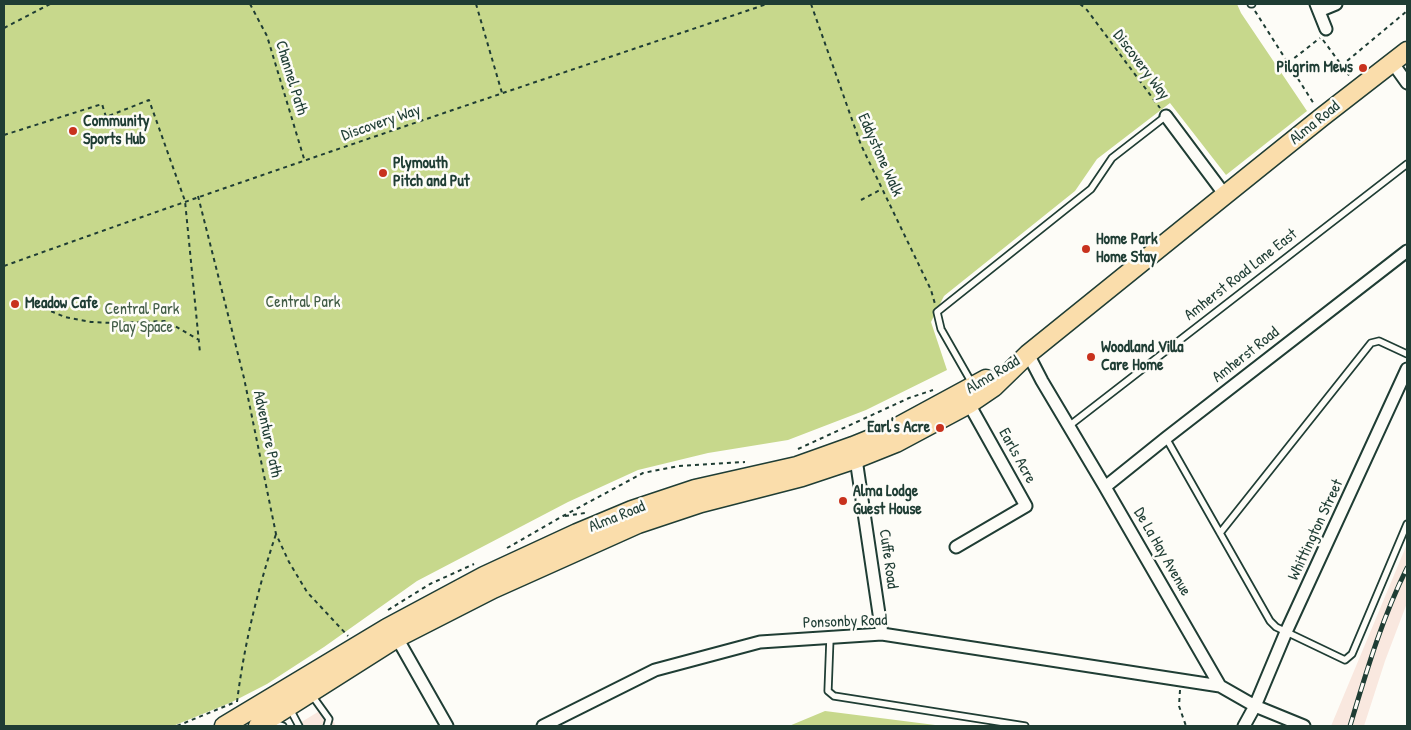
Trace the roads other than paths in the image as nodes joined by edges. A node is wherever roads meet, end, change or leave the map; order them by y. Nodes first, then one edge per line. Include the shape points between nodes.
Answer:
1 (1336, 4) edge
2 (1317, 8) edge
3 (1326, 29) dead end
4 (1407, 47) edge
5 (1407, 51) edge
6 (1392, 62) junction
7 (1407, 83) edge
8 (1166, 116) joint
9 (1407, 164) edge
10 (1225, 195) junction
11 (1407, 251) edge
12 (1028, 354) junction
13 (1407, 354) edge
14 (1407, 369) edge
15 (974, 387) junction
16 (969, 404) junction
17 (1069, 426) junction
18 (1166, 438) junction
19 (856, 459) junction
20 (1106, 486) junction
21 (1407, 524) edge
22 (1220, 533) junction
23 (956, 547) dead end
24 (1286, 632) junction
25 (882, 634) junction
26 (397, 638) junction
27 (830, 638) junction
28 (307, 685) junction
29 (1220, 686) junction
30 (275, 696) junction
31 (1255, 706) junction
32 (289, 707) junction
33 (270, 724) edge
34 (224, 726) edge
35 (299, 726) edge
36 (327, 726) edge
37 (447, 726) edge
38 (543, 726) edge
39 (1026, 726) edge
40 (1244, 726) edge
41 (1304, 726) edge

1 - 2 street
2 - 3 street
4 - 6 main road, Alma Road
5 - 6 main road, Alma Road
6 - 7 street
6 - 10 main road, Alma Road
8 - 10 street
8 - 15 lane via 1112,158 1091,189 937,312 941,329
9 - 17 lane, Amherst Road Lane East
10 - 12 main road, Alma Road
11 - 18 street, Amherst Road
12 - 15 main road, Alma Road
12 - 16 main road, Alma Road via 994,387
12 - 17 street, De La Hay Avenue
13 - 22 lane via 1379,341 1371,343
14 - 24 street, Whittington Street
15 - 28 main road, Alma Road via 890,431 853,446 797,466 695,489 632,510 484,576 368,639
16 - 19 main road, Alma Road via 896,443
16 - 23 street, Earls Acre via 1026,506
17 - 20 street, De La Hay Avenue
18 - 20 street, Amherst Road
18 - 22 lane
19 - 25 street, Cuffe Road
19 - 26 main road, Alma Road via 638,524 493,589
20 - 29 street, De La Hay Avenue
21 - 24 lane via 1352,654 1345,660
22 - 24 lane via 1270,621
24 - 31 street, Whittington Street
25 - 27 street, Ponsonby Road
25 - 29 street, Ponsonby Road
26 - 28 main road, Alma Road
26 - 37 street
27 - 38 street, Ponsonby Road via 760,642 655,670
27 - 39 lane via 828,691 834,696
28 - 30 main road, Alma Road
28 - 32 main road, Alma Road
28 - 36 lane via 329,719
29 - 31 street
30 - 32 lane
30 - 34 main road, Alma Road via 238,709
31 - 40 street, Whittington Street
31 - 41 street
32 - 33 main road, Alma Road
32 - 35 lane

